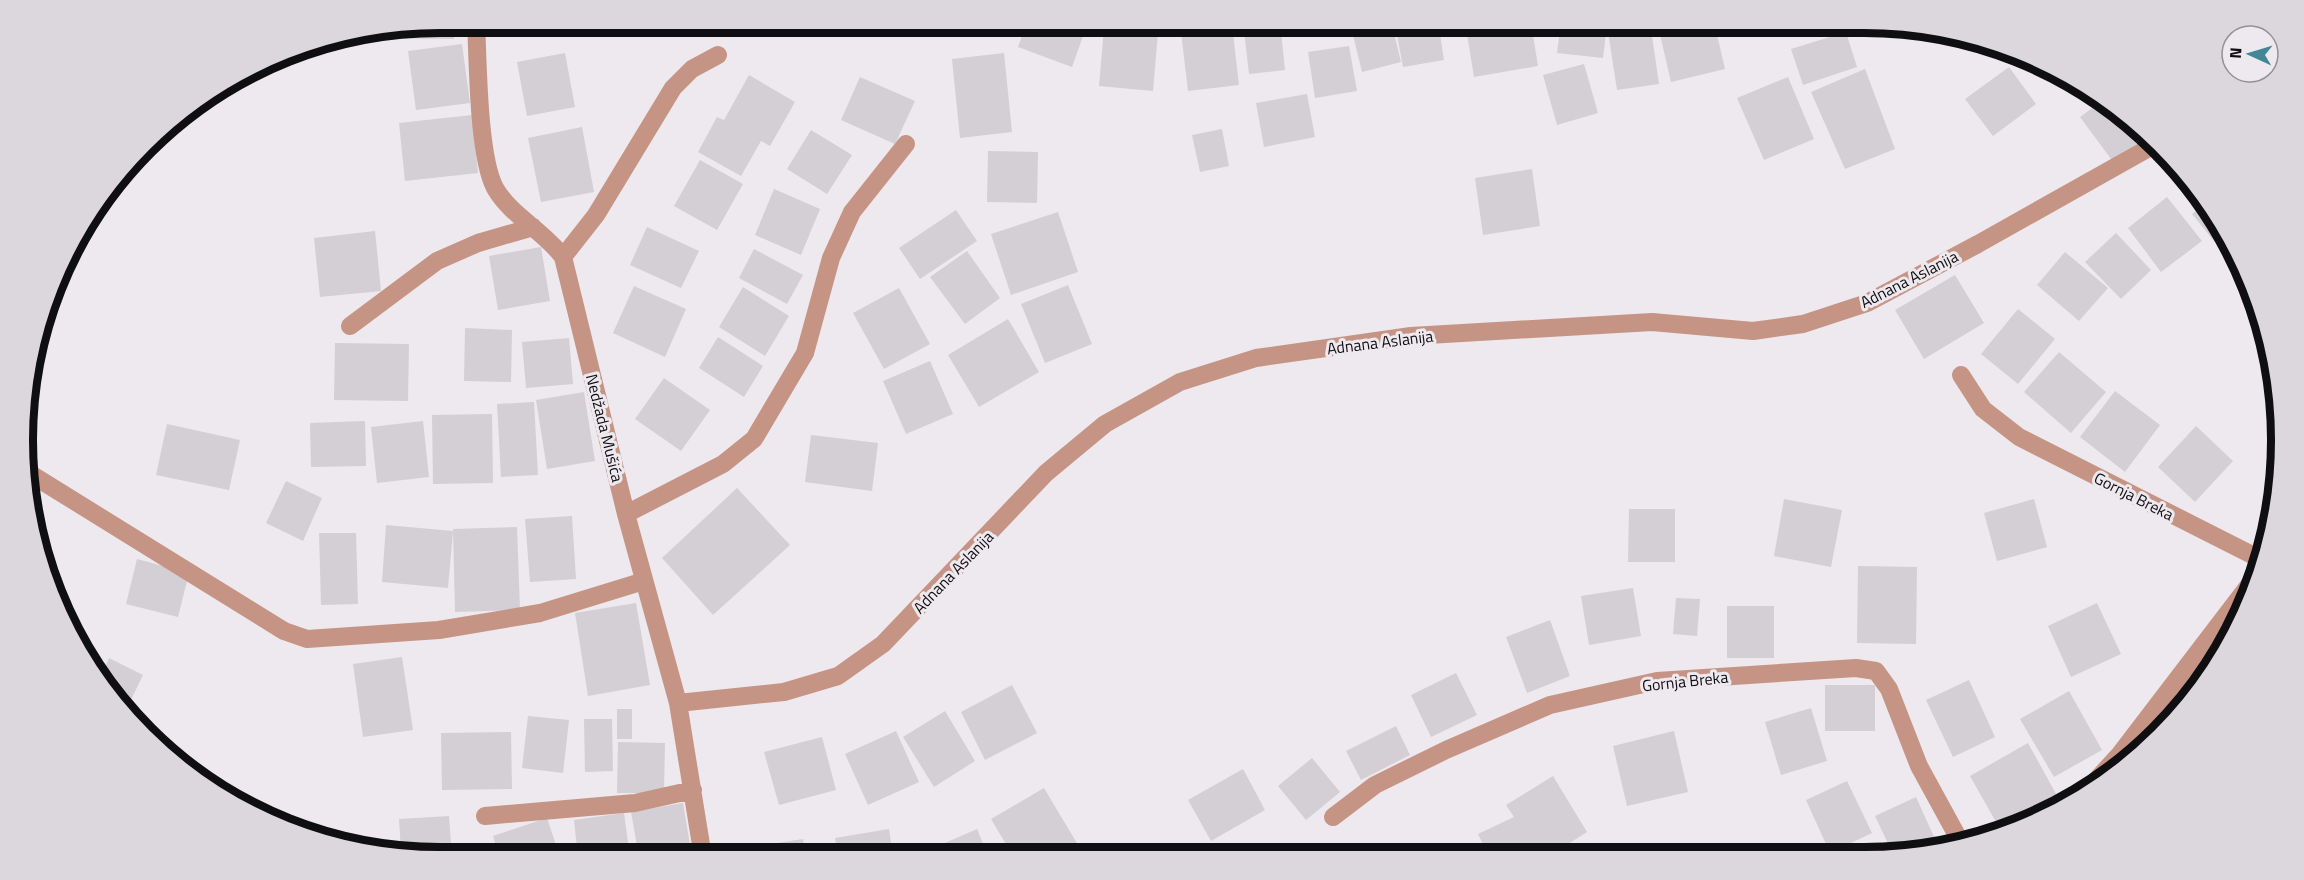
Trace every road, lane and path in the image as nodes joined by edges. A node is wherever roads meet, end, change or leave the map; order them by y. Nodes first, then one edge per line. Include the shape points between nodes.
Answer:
1 (477, 33) edge
2 (718, 55) dead end
3 (906, 144) dead end
4 (2148, 148) edge
5 (533, 227) junction
6 (563, 257) junction
7 (350, 326) dead end
8 (1961, 375) dead end
9 (35, 477) edge
10 (626, 514) junction
11 (2254, 556) edge
12 (644, 581) junction
13 (2239, 598) edge
14 (678, 703) junction
15 (2111, 763) edge
16 (693, 790) junction
17 (485, 816) dead end
18 (1333, 817) dead end
19 (1957, 836) edge
20 (702, 847) edge

1 - 5 street, Nedžada Mušića via 485,151 495,187
2 - 6 street via 692,69 673,88 596,215
3 - 10 street via 852,212 831,258 805,353 754,439 723,465
4 - 14 street, Adnana Aslanija via 1867,303 1803,324 1752,331 1652,322 1411,336 1256,358 1180,382 1105,424 1046,473 883,644 838,676 784,692
5 - 6 street, Nedžada Mušića
5 - 7 street via 478,243 437,261
6 - 10 street, Nedžada Mušića
8 - 11 street, Gornja Breka via 1983,409 2019,437
9 - 12 street via 284,631 307,639 439,630 507,619 540,613
10 - 12 street, Nedžada Mušića
12 - 14 street, Nedžada Mušića
13 - 15 street
14 - 16 street, Nedžada Mušića
16 - 17 street via 635,803
16 - 20 street, Nedžada Mušića
18 - 19 street, Gornja Breka via 1375,785 1550,705 1657,681 1856,668 1876,671 1889,689 1919,766

